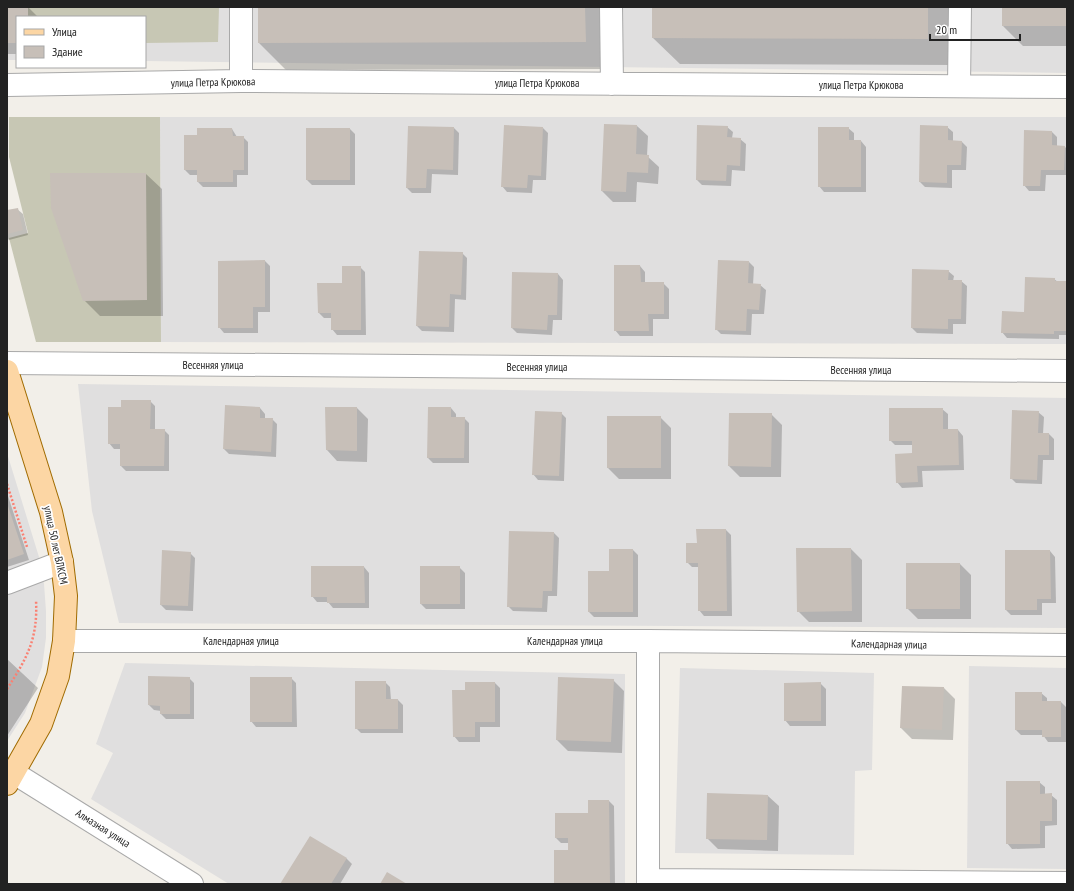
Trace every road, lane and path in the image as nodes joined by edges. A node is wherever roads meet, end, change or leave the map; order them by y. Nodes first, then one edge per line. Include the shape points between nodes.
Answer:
1 (241, 7) edge
2 (611, 7) edge
3 (960, 7) edge
4 (241, 81) junction
5 (612, 84) junction
6 (7, 85) edge
7 (959, 86) junction
8 (1067, 87) edge
9 (7, 363) edge
10 (7, 371) edge
11 (1067, 371) edge
12 (62, 562) junction
13 (7, 583) edge
14 (64, 641) junction
15 (648, 641) junction
16 (1067, 645) edge
17 (11, 778) edge
18 (648, 882) edge
19 (1067, 883) edge
20 (192, 884) edge

1 - 4 street
2 - 5 street
3 - 7 street
4 - 5 street, улица Петра Крюкова
4 - 6 street, улица Петра Крюкова
5 - 7 street, улица Петра Крюкова
7 - 8 street, улица Петра Крюкова
9 - 11 street, Весенняя улица
10 - 12 main road, улица 50 лет ВЛКСМ via 51,512
12 - 13 street
12 - 14 main road, улица 50 лет ВЛКСМ via 66,596
14 - 15 street, Календарная улица
14 - 17 main road, улица 50 лет ВЛКСМ via 58,676 41,724
15 - 16 street, Календарная улица
15 - 18 street
17 - 20 street, Алмазная улица
18 - 19 street

